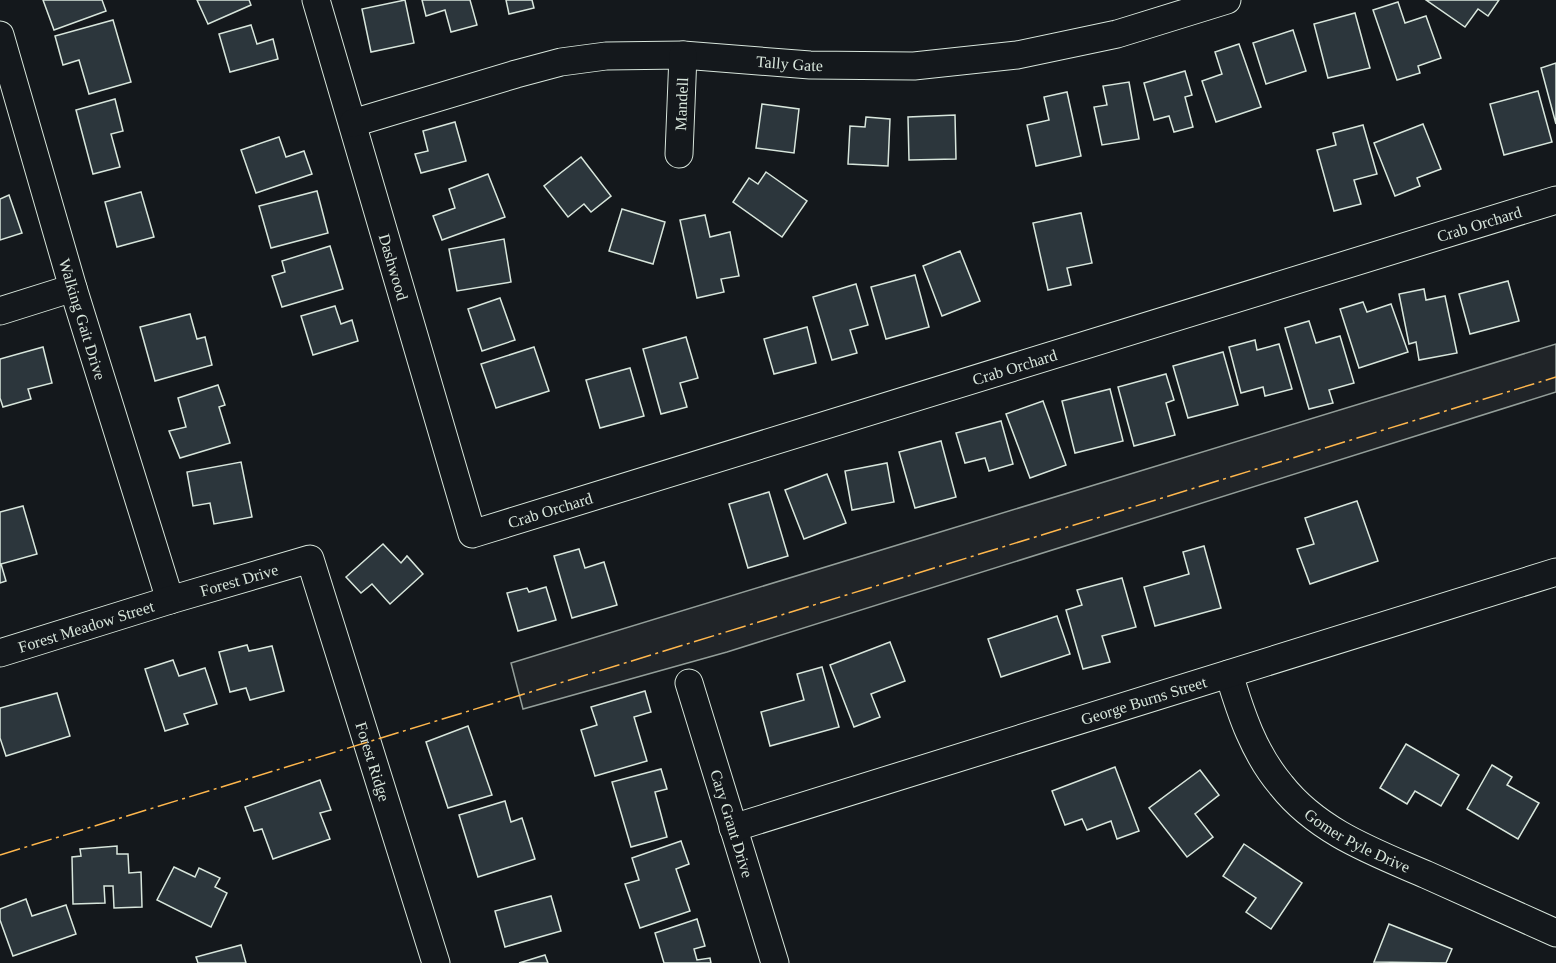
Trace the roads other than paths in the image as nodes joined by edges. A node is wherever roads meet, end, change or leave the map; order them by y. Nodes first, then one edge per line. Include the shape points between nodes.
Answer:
1 (316, 0) edge
2 (1227, 0) edge
3 (0, 35) edge
4 (682, 55) junction
5 (353, 123) junction
6 (679, 154) dead end
7 (1556, 200) edge
8 (73, 288) junction
9 (0, 311) edge
10 (472, 534) joint
11 (310, 559) joint
12 (1556, 572) edge
13 (170, 600) junction
14 (0, 653) edge
15 (1229, 675) junction
16 (689, 683) dead end
17 (733, 828) junction
18 (1556, 933) edge
19 (436, 963) edge
20 (775, 963) edge

1 - 5 street, Dashwood
2 - 4 street, Tally Gate via 1118,34 1017,55 914,66 810,65
3 - 8 street, Walking Gait Drive
4 - 5 street, Tally Gate via 606,56 561,62
4 - 6 street, Mandell
5 - 10 street, Dashwood
7 - 10 street, Crab Orchard
8 - 9 street
8 - 13 street, Walking Gait Drive
11 - 13 street, Forest Drive
11 - 19 street, Forest Ridge
12 - 15 street, George Burns Street
13 - 14 street, Forest Meadow Street
15 - 17 street, George Burns Street
15 - 18 street, Gomer Pyle Drive via 1256,749 1282,787 1315,818 1353,842
16 - 17 street, Cary Grant Drive
17 - 20 street, Cary Grant Drive

